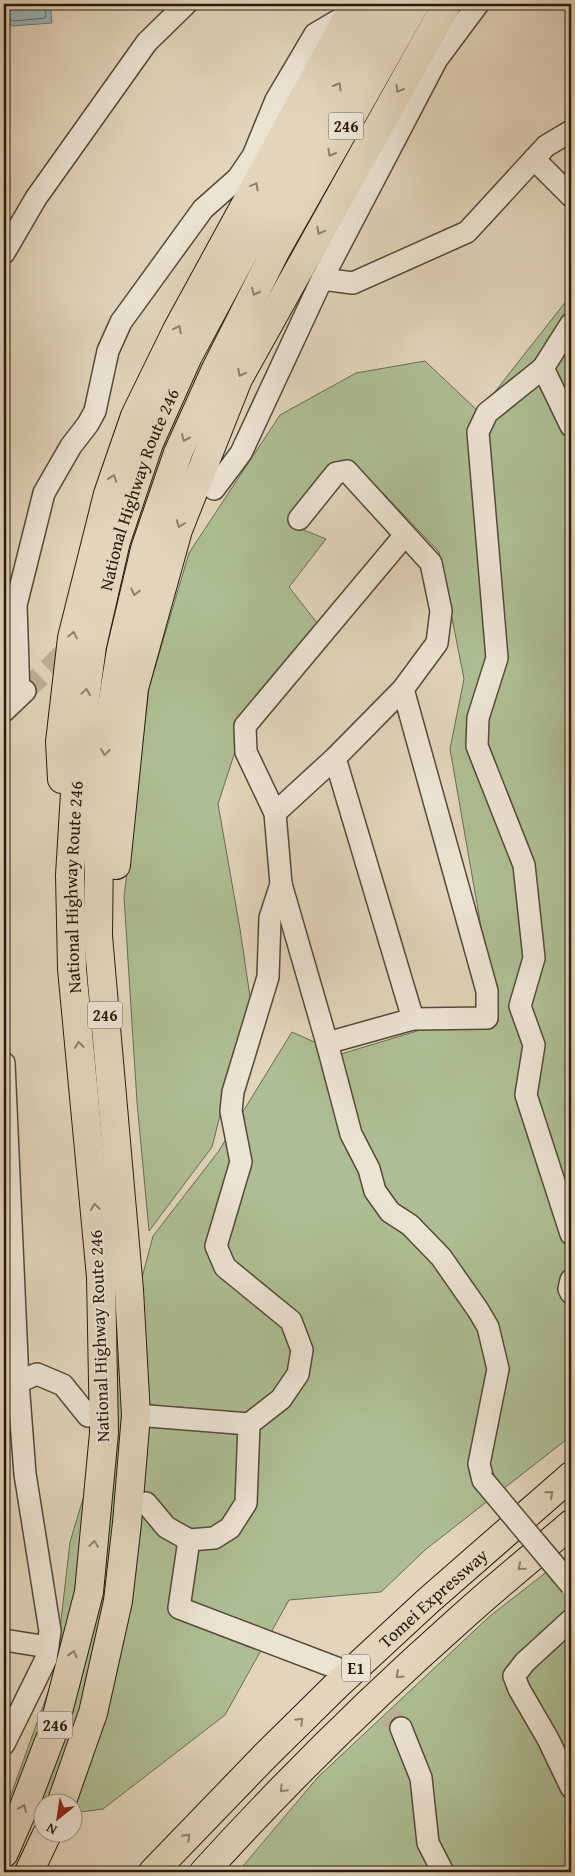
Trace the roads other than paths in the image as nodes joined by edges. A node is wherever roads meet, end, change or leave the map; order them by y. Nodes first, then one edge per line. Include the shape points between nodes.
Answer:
1 (186, 4) edge
2 (385, 4) edge
3 (415, 4) edge
4 (447, 4) edge
5 (478, 4) edge
6 (352, 9) edge
7 (430, 53) junction
8 (571, 131) edge
9 (534, 159) junction
10 (571, 196) edge
11 (4, 253) edge
12 (322, 279) junction
13 (571, 324) edge
14 (543, 368) junction
15 (571, 426) edge
16 (214, 489) dead end
17 (299, 519) dead end
18 (406, 535) junction
19 (404, 689) junction
20 (4, 711) edge
21 (334, 758) junction
22 (275, 813) junction
23 (70, 875) junction
24 (281, 884) junction
25 (98, 933) junction
26 (413, 1019) junction
27 (328, 1043) junction
28 (4, 1063) edge
29 (5, 1099) edge
30 (571, 1234) edge
31 (571, 1280) edge
32 (571, 1293) edge
33 (11, 1385) edge
34 (136, 1415) junction
35 (88, 1416) dead end
36 (249, 1424) junction
37 (571, 1476) edge
38 (146, 1503) dead end
39 (571, 1524) edge
40 (189, 1540) junction
41 (571, 1586) edge
42 (571, 1620) edge
43 (4, 1640) edge
44 (48, 1647) junction
45 (342, 1670) tunnel mouth
46 (401, 1728) tunnel mouth
47 (4, 1744) edge
48 (571, 1786) edge
49 (64, 1794) edge
50 (4, 1853) edge
51 (153, 1872) edge
52 (204, 1872) edge
53 (442, 1872) edge

1 - 11 street via 147,42 36,198
23 -> 2 highway, National Highway Route 246 / 246 via 76,760 92,646 116,541 149,443 184,365
3 -> 25 highway, National Highway Route 246 / 246 via 277,248 216,368 178,453 145,549 121,650 104,756
4 - 7 highway
5 - 7 street
6 - 20 street via 315,34 276,100 254,156 238,178 203,209 122,322 108,351 94,411 44,493 16,604 22,694
23 -> 6 highway via 60,742 72,638 108,494 135,416 177,330
7 - 12 street
7 -> 25 highway via 238,379 178,530 134,688 114,878
8 - 9 street via 546,146
9 - 10 street
9 - 12 street via 467,232 353,283
12 - 16 street via 241,452
13 - 14 street
14 - 15 street
14 - 30 street via 487,413 478,432 498,658 478,718 477,746 524,865 534,958 520,1006 534,1045 526,1095
17 - 18 street via 336,473 347,471
18 - 19 street via 431,563 441,611 437,642
18 - 22 street via 245,726 246,752
19 - 21 street
19 - 26 street via 487,991 487,1018
21 - 22 street
21 - 26 street
22 - 24 street
50 -> 23 highway, National Highway Route 246 / 246 via 53,1731 89,1592 104,1433 102,1276 72,969
24 - 27 street
24 - 36 street via 270,918 268,977 233,1092 230,1111 241,1162 216,1246 226,1267 291,1321 302,1350 298,1374 281,1399
25 - 34 highway, National Highway Route 246 / 246 via 129,1290
26 - 27 street
27 - 41 street, bridge via 351,1134 376,1191 390,1212 410,1225 441,1257 488,1327 498,1369 479,1464 483,1480
28 - 29 street
29 - 33 street
31 - 32 street
33 - 35 street via 37,1374 63,1385
33 - 44 street via 50,1631
34 - 36 street
34 - 49 highway, National Highway Route 246 / 246 via 118,1601 93,1713
36 - 40 street via 246,1503 230,1528 214,1538
51 -> 37 highway, Tomei Expressway / E1 via 336,1686
38 - 40 street via 166,1527
39 -> 52 highway, Tomei Expressway / E1 via 459,1619 360,1711
40 - 45 street via 179,1608
42 - 48 street via 514,1676
43 - 44 street
44 - 47 street via 34,1686
46 - 53 street via 421,1778 428,1843

